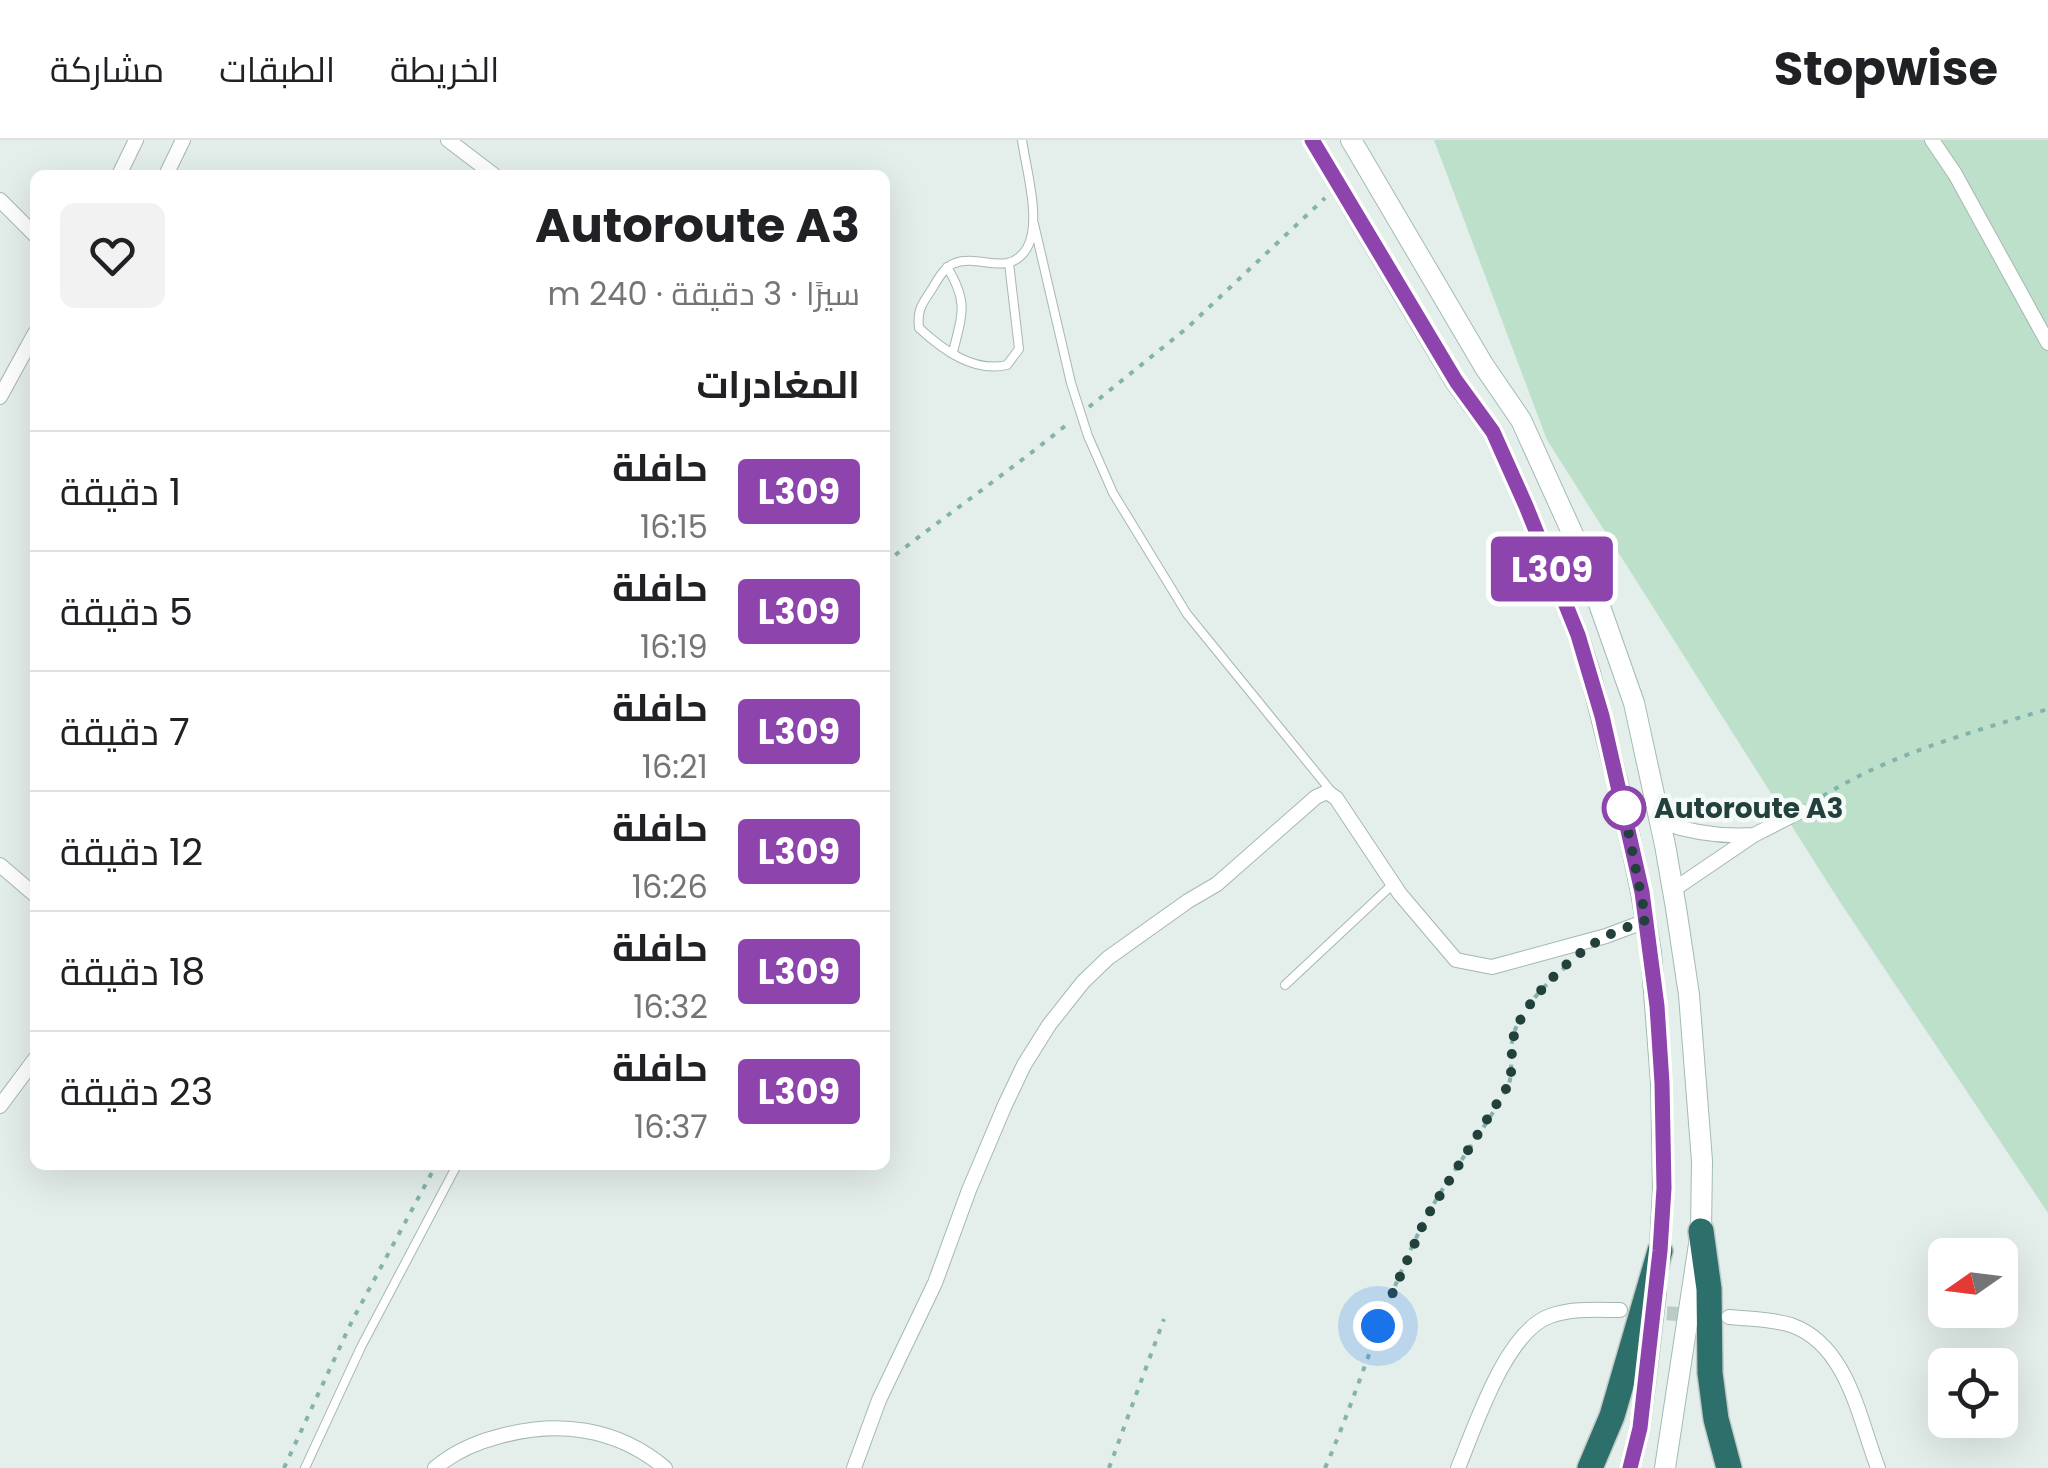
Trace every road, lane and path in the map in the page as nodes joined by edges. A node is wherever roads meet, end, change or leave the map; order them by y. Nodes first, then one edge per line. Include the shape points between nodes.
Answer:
1 (183, 140) edge
2 (448, 140) edge
3 (1022, 140) edge
4 (1312, 140) edge
5 (1351, 140) edge
6 (1932, 140) edge
7 (130, 143) edge
8 (121, 170) edge
9 (168, 170) edge
10 (487, 170) edge
11 (1340, 184) junction
12 (0, 200) edge
13 (1034, 224) junction
14 (30, 230) edge
15 (1009, 263) junction
16 (947, 267) junction
17 (30, 342) edge
18 (2048, 343) edge
19 (952, 352) junction
20 (0, 397) edge
21 (1080, 414) junction
22 (890, 559) edge
23 (2048, 709) edge
24 (1336, 798) junction
25 (1801, 811) joint
26 (1660, 822) junction
27 (1754, 835) junction
28 (0, 866) edge
29 (1393, 884) junction
30 (1673, 890) junction
31 (30, 891) edge
32 (1646, 920) junction
33 (1577, 957) dead end
34 (1285, 985) dead end
35 (30, 1066) edge
36 (0, 1106) edge
37 (433, 1170) edge
38 (454, 1170) edge
39 (1701, 1232) junction
40 (1660, 1251) junction
41 (1620, 1310) dead end
42 (1729, 1317) dead end
43 (1164, 1318) dead end
44 (284, 1468) edge
45 (305, 1468) edge
46 (435, 1468) edge
47 (665, 1468) edge
48 (854, 1468) edge
49 (1109, 1468) edge
50 (1325, 1468) edge
51 (1458, 1468) edge
52 (1590, 1468) edge
53 (1630, 1468) edge
54 (1666, 1468) edge
55 (1729, 1468) edge
56 (1878, 1468) edge

1 - 9 street
2 - 10 street
3 - 13 lane
4 - 11 main road
5 - 26 main road via 1521,420 1550,481 1629,688
6 - 18 street
7 - 8 street
11 - 21 path via 1187,328
11 - 32 main road via 1493,432 1526,506 1602,716
12 - 14 street
13 - 15 lane via 1028,247
13 - 21 lane
15 - 16 lane
15 - 19 lane via 1019,349 997,368 975,366
16 - 19 lane via 962,296
16 - 19 lane via 918,308 918,320 934,342
17 - 20 street
21 - 22 path
21 - 24 lane via 1113,493 1187,614
23 - 25 path via 1895,758
24 - 29 street
24 - 48 street via 1326,792 1316,797 1217,884 1108,958 1050,1026 998,1122
25 - 27 street
26 - 27 street via 1716,836
26 - 30 main road
27 - 30 street
28 - 31 street
29 - 32 street via 1456,960 1492,967
29 - 34 lane
30 - 39 main road via 1689,994
32 - 40 main road via 1662,1083
33 - 50 path via 1537,994 1516,1028 1509,1084 1426,1218
35 - 36 street
37 - 44 path via 352,1321
38 - 45 lane
39 - 54 main road
39 - 55 highway via 1712,1388
40 - 52 highway
40 - 53 main road
41 - 51 street via 1551,1315 1526,1332 1497,1377
42 - 56 street via 1791,1325 1826,1348
43 - 49 path
46 - 47 street via 480,1442 564,1427 618,1439

